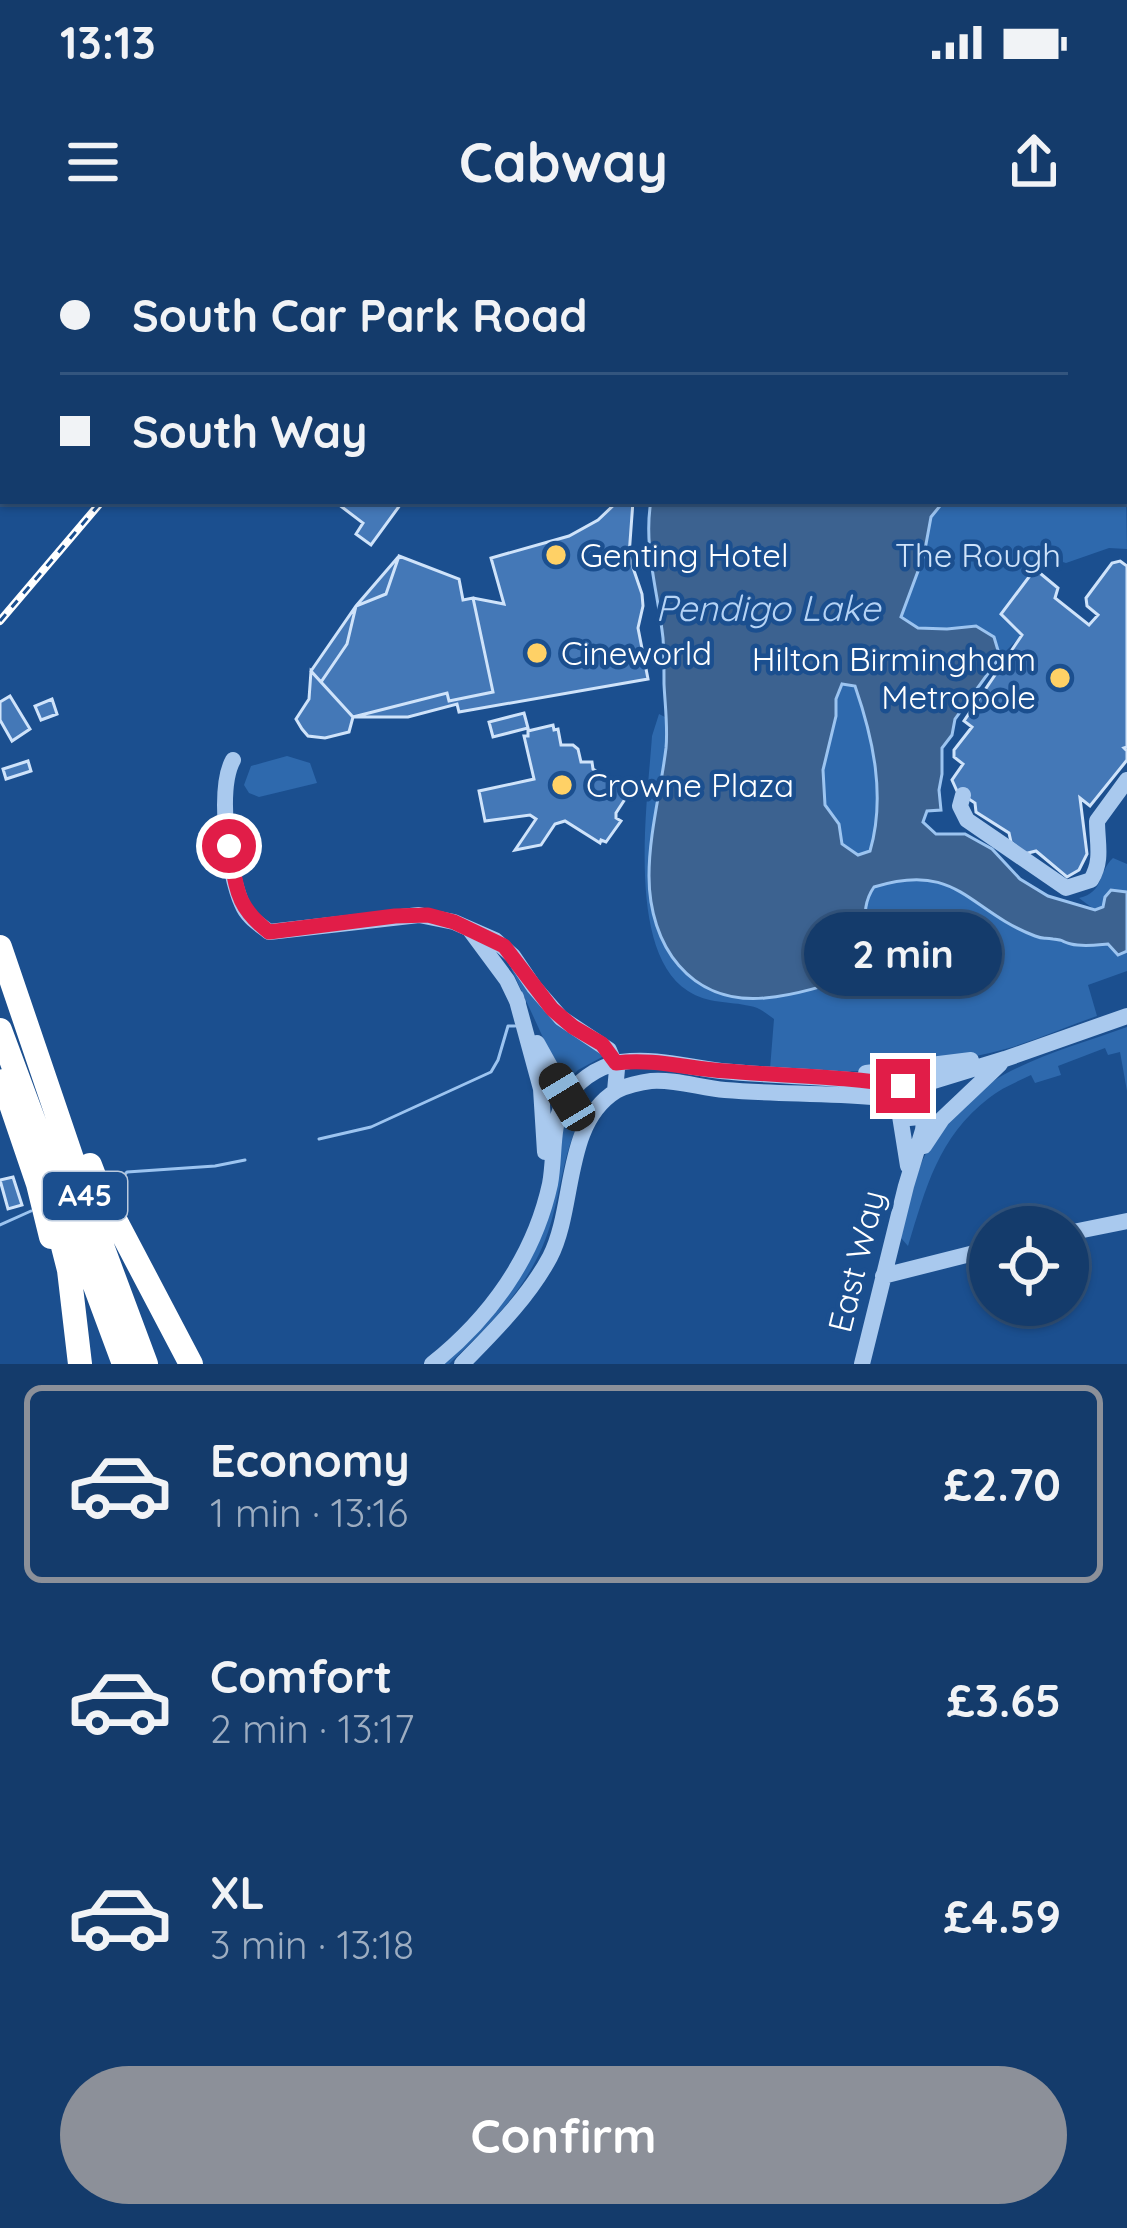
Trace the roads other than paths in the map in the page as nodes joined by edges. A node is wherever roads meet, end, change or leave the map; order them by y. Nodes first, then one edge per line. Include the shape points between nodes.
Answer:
1 (233, 760) dead end
2 (1127, 780) edge
3 (963, 795) dead end
4 (470, 929) junction
5 (0, 947) edge
6 (516, 997) junction
7 (1127, 1016) edge
8 (27, 1027) junction
9 (0, 1031) edge
10 (1005, 1059) junction
11 (616, 1063) junction
12 (0, 1073) edge
13 (823, 1078) junction
14 (910, 1086) junction
15 (615, 1091) junction
16 (567, 1097) junction
17 (600, 1103) junction
18 (926, 1108) junction
19 (897, 1111) junction
20 (909, 1173) junction
21 (545, 1207) junction
22 (1127, 1221) edge
23 (1089, 1229) edge
24 (969, 1254) edge
25 (883, 1276) junction
26 (65, 1364) edge
27 (80, 1364) edge
28 (124, 1364) edge
29 (146, 1364) edge
30 (190, 1364) edge
31 (432, 1364) edge
32 (462, 1364) edge
33 (862, 1364) edge

1 - 4 street via 224,802 236,885 245,910 269,932 418,915
2 - 3 street via 1096,820 1098,868 1090,880 1066,887 967,820
4 - 6 street
4 - 11 street via 504,946 552,1009
5 - 8 highway, A45
6 - 16 street
6 - 21 street via 541,1089
7 - 10 street
8 - 29 highway, A45
8 - 30 highway
9 - 27 highway via 69,1270
9 - 28 highway, A45
10 - 13 street
10 - 14 street
10 - 18 street
10 - 20 street via 942,1119
11 - 13 street
11 - 15 street
11 - 16 street
12 - 26 highway via 50,1228
13 - 14 street
14 - 18 street via 925,1093
14 - 19 street via 895,1094
15 - 17 street
15 - 19 street via 653,1081 872,1097
16 - 17 street
16 - 21 street
17 - 32 street via 582,1134 549,1258 510,1315
18 - 19 street via 909,1119
18 - 20 street, East Way
19 - 20 street, East Way
20 - 25 street, East Way
21 - 31 street via 510,1282
22 - 23 street
24 - 25 street
25 - 33 street, East Way

